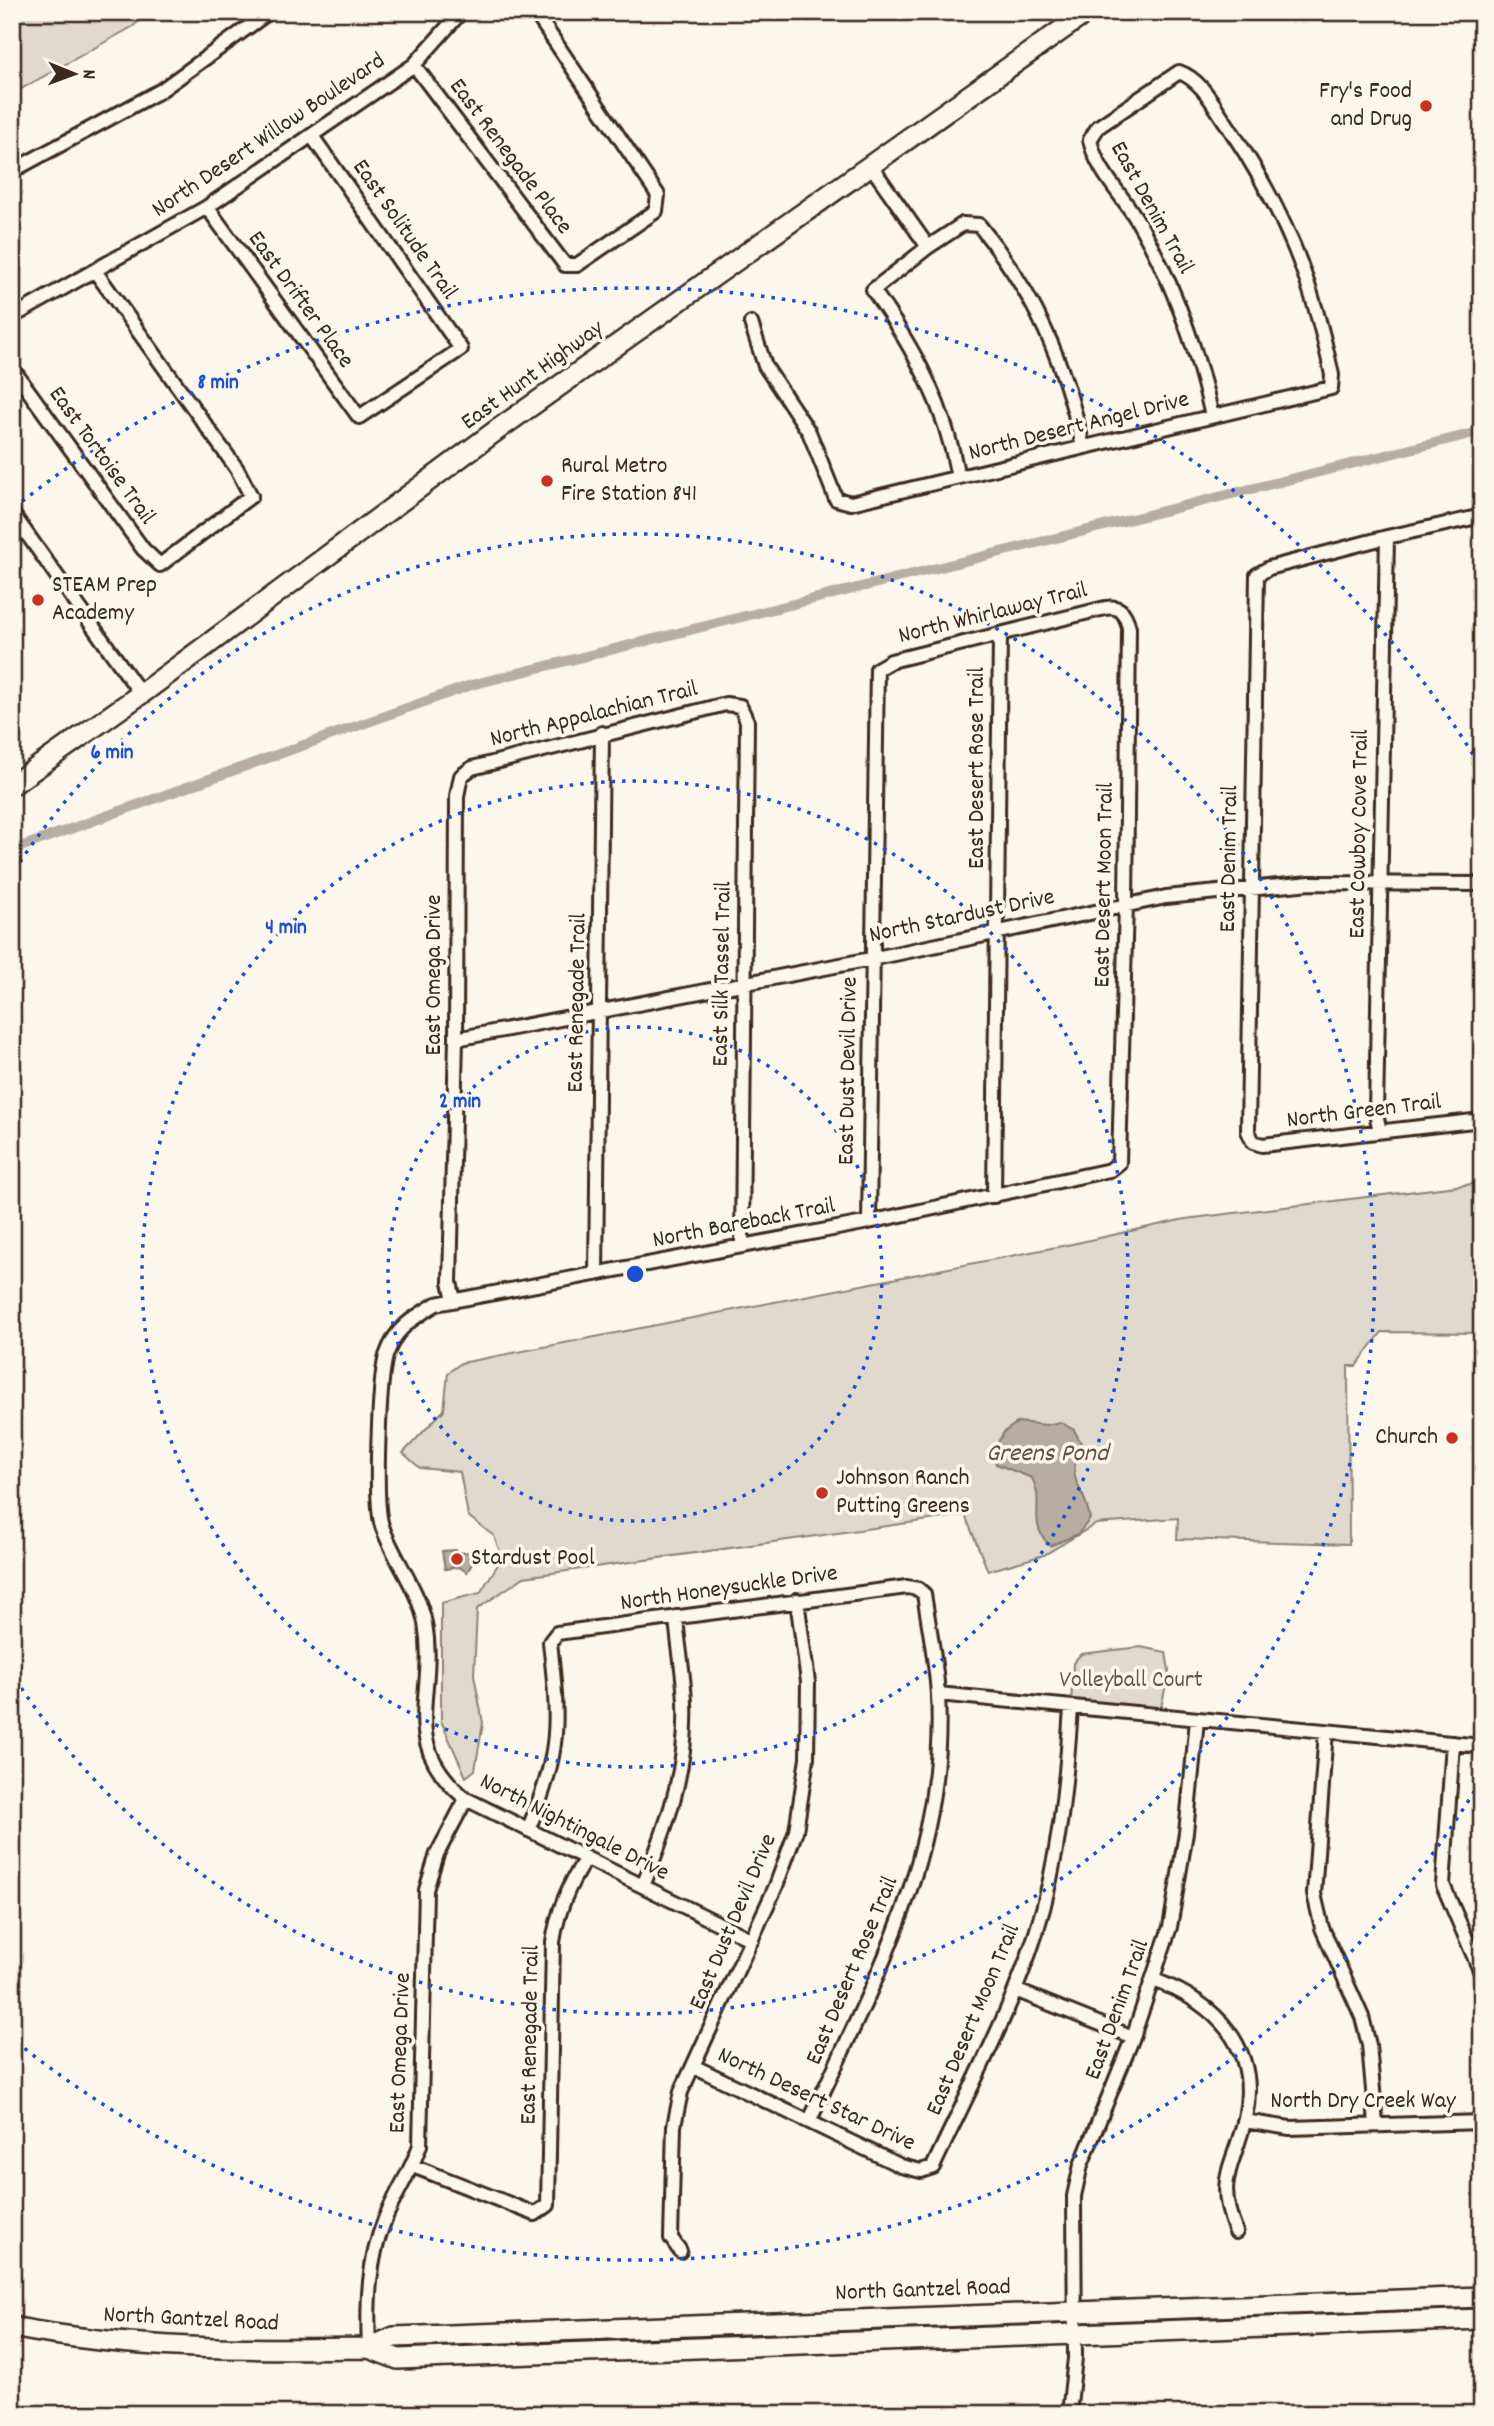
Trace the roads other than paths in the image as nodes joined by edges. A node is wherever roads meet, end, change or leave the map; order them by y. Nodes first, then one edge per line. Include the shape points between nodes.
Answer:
1 (269, 12) edge
2 (461, 12) edge
3 (535, 12) edge
4 (1087, 12) edge
5 (414, 65) junction
6 (312, 136) junction
7 (872, 166) junction
8 (12, 171) edge
9 (207, 207) junction
10 (928, 247) junction
11 (95, 271) junction
12 (12, 317) edge
13 (751, 323) dead end
14 (12, 368) edge
15 (1331, 388) joint
16 (1212, 416) junction
17 (359, 417) joint
18 (1083, 447) junction
19 (958, 477) junction
20 (12, 513) edge
21 (1482, 516) edge
22 (1387, 537) junction
23 (1121, 609) joint
24 (999, 635) junction
25 (877, 669) joint
26 (141, 694) junction
27 (740, 706) joint
28 (602, 733) junction
29 (461, 776) joint
30 (12, 785) edge
31 (1380, 882) junction
32 (1482, 884) edge
33 (1251, 889) junction
34 (1126, 903) junction
35 (998, 931) junction
36 (871, 959) junction
37 (744, 984) junction
38 (598, 1010) junction
39 (456, 1039) junction
40 (1482, 1120) edge
41 (1380, 1131) junction
42 (1253, 1142) joint
43 (1119, 1163) joint
44 (994, 1196) junction
45 (869, 1222) junction
46 (742, 1244) junction
47 (596, 1273) junction
48 (454, 1300) junction
49 (380, 1514) joint
50 (918, 1588) joint
51 (797, 1600) junction
52 (676, 1617) junction
53 (938, 1694) junction
54 (1071, 1708) junction
55 (1198, 1720) junction
56 (1326, 1731) junction
57 (1453, 1743) junction
58 (1482, 1746) edge
59 (466, 1799) junction
60 (528, 1830) junction
61 (586, 1858) junction
62 (643, 1886) junction
63 (752, 1940) junction
64 (1482, 1975) edge
65 (1154, 1980) junction
66 (1015, 1990) junction
67 (1133, 2038) junction
68 (693, 2066) junction
69 (810, 2120) junction
70 (1244, 2122) junction
71 (1482, 2122) edge
72 (1376, 2124) junction
73 (413, 2166) junction
74 (921, 2171) joint
75 (1236, 2232) dead end
76 (680, 2251) dead end
77 (1482, 2297) edge
78 (1073, 2311) junction
79 (1482, 2319) edge
80 (12, 2327) edge
81 (1075, 2333) junction
82 (369, 2348) junction
83 (1069, 2414) edge

1 - 8 street via 160,91
2 - 5 street, North Desert Willow Boulevard
3 - 5 street, East Renegade Place via 658,195 656,211 577,265 565,265
4 - 7 main road, East Hunt Highway
5 - 6 street, North Desert Willow Boulevard
6 - 9 street, North Desert Willow Boulevard
6 - 17 street, East Solitude Trail via 461,349
7 - 10 street
7 - 26 main road, East Hunt Highway via 497,430
9 - 11 street, North Desert Willow Boulevard
9 - 17 street, East Drifter Place
10 - 18 street via 963,224 979,225 1025,287 1051,337
10 - 19 street via 873,290 900,327 929,382 950,432
11 - 12 street, North Desert Willow Boulevard
11 - 14 street, East Tortoise Trail via 237,469 251,496 160,565 143,549
13 - 19 street, North Desert Angel Drive via 765,366 809,432 836,499 851,503
15 - 16 street, North Desert Angel Drive
15 - 16 street, East Denim Trail via 1330,363 1311,285 1288,226 1214,105 1192,77 1178,72 1098,127 1090,140 1093,155 1136,216 1162,264 1186,318
16 - 18 street, North Desert Angel Drive
18 - 19 street, North Desert Angel Drive
20 - 26 street
21 - 22 street
22 - 31 street, East Cowboy Cove Trail
22 - 33 street, East Denim Trail via 1257,575
23 - 24 street, North Whirlaway Trail via 1112,606
23 - 34 street, East Desert Moon Trail via 1129,628
24 - 25 street, North Whirlaway Trail via 891,661
24 - 35 street, East Desert Rose Trail
25 - 36 street, East Dust Devil Drive
26 - 30 main road, East Hunt Highway
27 - 28 street, North Appalachian Trail via 726,704
27 - 37 street, East Silk Tassel Trail via 747,721
28 - 29 street, North Appalachian Trail via 472,768
28 - 38 street, East Renegade Trail
29 - 39 street, East Omega Drive via 457,796
31 - 32 street, North Stardust Drive
31 - 33 street, North Stardust Drive
31 - 41 street, East Cowboy Cove Trail via 1376,1114
33 - 34 street, North Stardust Drive
33 - 42 street, East Denim Trail via 1248,1131
34 - 35 street, North Stardust Drive
34 - 43 street, East Desert Moon Trail
35 - 36 street, North Stardust Drive
35 - 44 street, East Desert Rose Trail
36 - 37 street, North Stardust Drive
36 - 45 street, East Dust Devil Drive
37 - 38 street, North Stardust Drive
37 - 46 street, East Silk Tassel Trail
38 - 39 street, North Stardust Drive
38 - 47 street, East Renegade Trail
39 - 48 street, East Omega Drive via 450,1282
40 - 41 street, North Green Trail
41 - 42 street, North Green Trail via 1262,1145
43 - 44 street, North Bareback Trail via 1111,1170
44 - 45 street, North Bareback Trail
45 - 46 street, North Bareback Trail
46 - 47 street, North Bareback Trail
47 - 48 street, North Bareback Trail
48 - 49 street, North Bareback Trail via 436,1304 412,1320 386,1355
49 - 59 street, North Nightingale Drive via 391,1548 421,1606 428,1639 423,1718 428,1752 445,1782
50 - 51 street, North Honeysuckle Drive
50 - 53 street, East Desert Rose Trail via 924,1594
51 - 52 street, North Honeysuckle Drive
51 - 63 street, East Dust Devil Drive via 808,1682 803,1797 788,1859
52 - 60 street, North Honeysuckle Drive via 557,1633 550,1642 557,1737 547,1783
52 - 62 street via 685,1738 674,1805
53 - 54 street
53 - 69 street, East Desert Rose Trail via 931,1809 920,1863 902,1918
54 - 55 street
54 - 66 street, East Desert Moon Trail via 1058,1842 1036,1934
55 - 56 street
55 - 65 street, East Denim Trail via 1179,1880
56 - 57 street
56 - 72 street via 1314,1894 1322,1928 1362,2017
57 - 58 street
57 - 64 street via 1443,1885
59 - 60 street, North Nightingale Drive
59 - 73 street, East Omega Drive via 437,1854 426,1891 422,2126
60 - 61 street, North Nightingale Drive
61 - 62 street, North Nightingale Drive
61 - 73 street, East Renegade Trail via 558,1911 552,1942 548,2205 536,2214
62 - 63 street, North Nightingale Drive
63 - 68 street, East Dust Devil Drive
65 - 67 street, East Denim Trail
65 - 70 street via 1196,1998 1222,2020 1244,2066
66 - 67 street
66 - 74 street, East Desert Moon Trail via 933,2166
67 - 78 street, East Denim Trail via 1079,2175 1072,2233
68 - 69 street, North Desert Star Drive
68 - 76 street, East Dust Devil Drive via 681,2092 674,2126 671,2238
69 - 74 street, North Desert Star Drive via 901,2166
70 - 72 street, North Dry Creek Way via 1290,2128
70 - 75 street via 1225,2182
71 - 72 street, North Dry Creek Way
73 - 82 street, East Omega Drive via 374,2247
77 - 78 main road, North Gantzel Road
78 - 81 street, East Denim Trail
78 - 82 main road, North Gantzel Road via 394,2336
79 - 81 main road, North Gantzel Road
80 - 82 main road, North Gantzel Road via 175,2347
81 - 82 main road, North Gantzel Road via 398,2359
81 - 83 street, East Denim Trail

